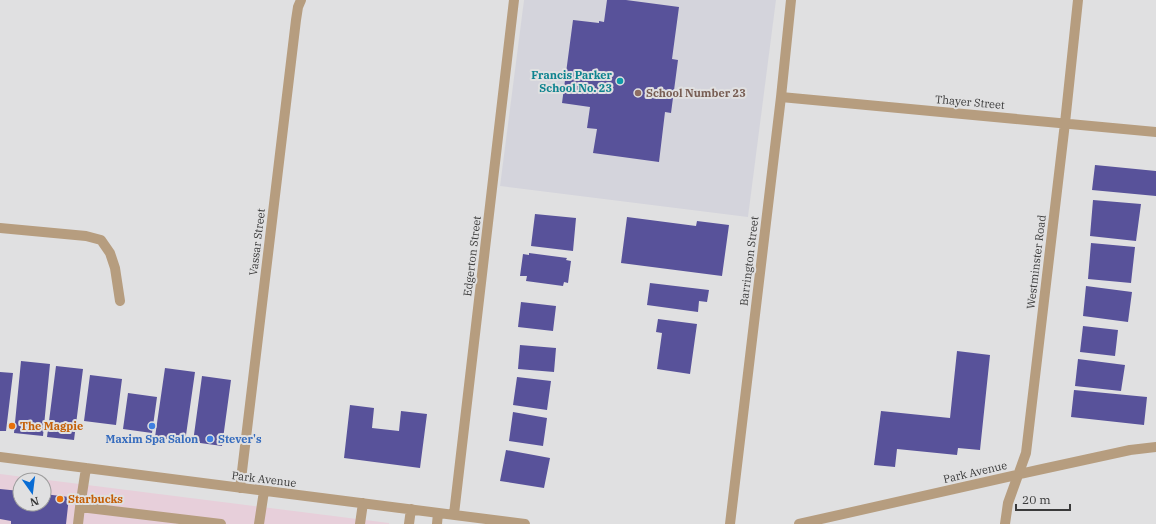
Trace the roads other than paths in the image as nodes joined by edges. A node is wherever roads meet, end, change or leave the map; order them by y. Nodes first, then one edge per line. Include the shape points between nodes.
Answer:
1 (301, 0) edge
2 (514, 0) edge
3 (791, 0) edge
4 (1078, 0) edge
5 (782, 96) junction
6 (1065, 123) junction
7 (1156, 132) edge
8 (0, 228) edge
9 (120, 301) dead end
10 (1156, 447) edge
11 (0, 457) edge
12 (86, 468) junction
13 (1018, 474) junction
14 (240, 488) junction
15 (264, 491) junction
16 (363, 503) junction
17 (80, 507) junction
18 (411, 509) junction
19 (438, 513) junction
20 (454, 514) junction
21 (78, 524) edge
22 (221, 524) edge
23 (259, 524) edge
24 (360, 524) edge
25 (409, 524) edge
26 (437, 524) edge
27 (525, 524) edge
28 (730, 524) edge
29 (800, 524) edge
30 (1005, 524) edge

1 - 14 street, Vassar Street via 296,20
2 - 20 street, Edgerton Street
3 - 5 street, Barrington Street
4 - 6 street, Westminster Road
5 - 6 street, Thayer Street
5 - 28 street, Barrington Street
6 - 7 street, Thayer Street
6 - 13 street, Westminster Road via 1026,453
8 - 9 street via 86,236 101,240 110,252
10 - 13 street, Park Avenue via 1130,450
11 - 12 street, Park Avenue
12 - 14 street, Park Avenue
12 - 17 street
13 - 29 street, Park Avenue
13 - 30 street, Westminster Road via 1008,503
14 - 15 street, Park Avenue
15 - 16 street, Park Avenue
15 - 23 street
16 - 18 street, Park Avenue
16 - 24 street
17 - 21 street
17 - 22 street
18 - 19 street, Park Avenue
18 - 25 street
19 - 20 street, Park Avenue
19 - 26 street
20 - 27 street, Park Avenue

